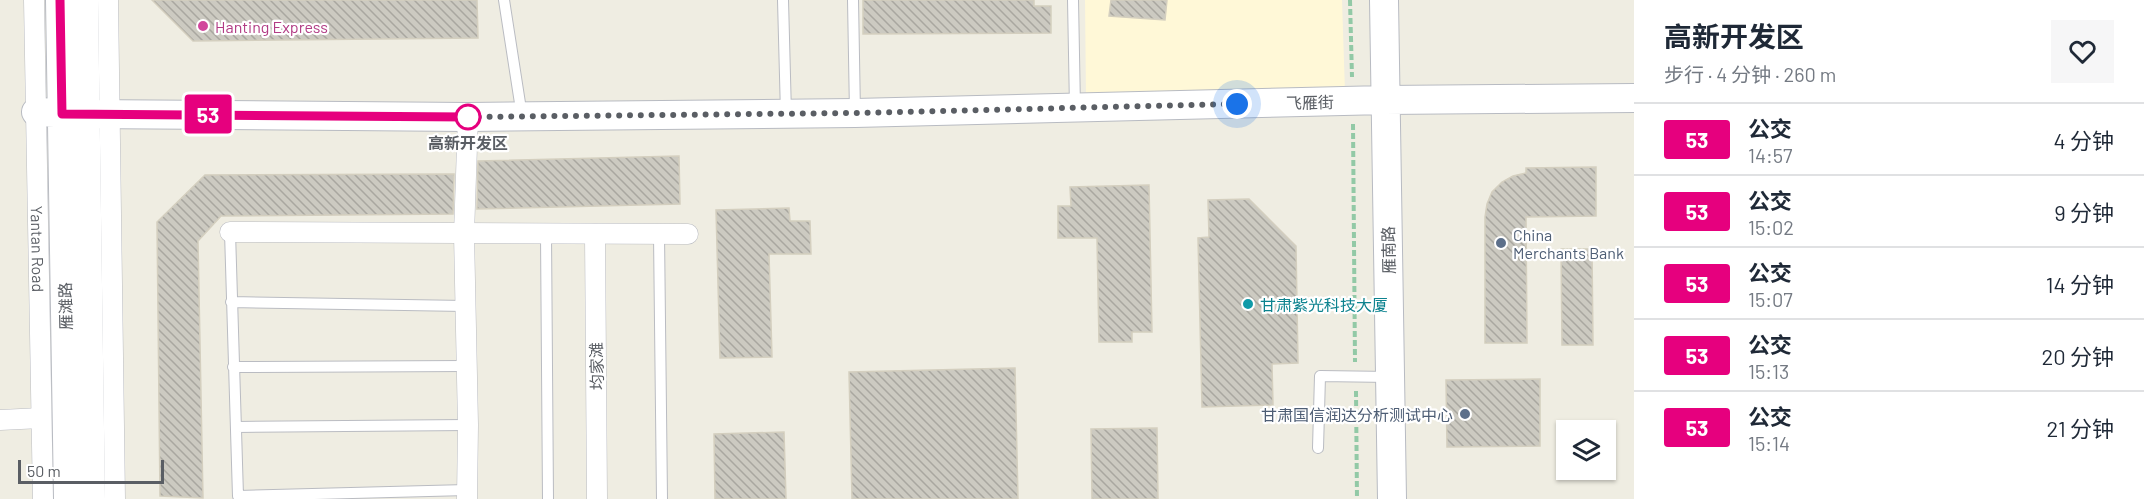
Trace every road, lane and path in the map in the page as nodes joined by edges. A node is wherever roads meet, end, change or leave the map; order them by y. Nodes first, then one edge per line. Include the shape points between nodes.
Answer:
1 (34, 0) edge
2 (60, 0) edge
3 (84, 0) edge
4 (108, 0) edge
5 (504, 0) edge
6 (783, 0) edge
7 (853, 0) edge
8 (1073, 0) edge
9 (1350, 0) edge
10 (1384, 0) edge
11 (1634, 98) edge
12 (1385, 100) junction
13 (1352, 101) junction
14 (1075, 108) junction
15 (74, 113) junction
16 (855, 113) junction
17 (786, 114) junction
18 (468, 117) junction
19 (522, 117) junction
20 (230, 232) joint
21 (464, 234) junction
22 (546, 234) junction
23 (595, 234) junction
24 (659, 234) junction
25 (688, 234) dead end
26 (231, 302) junction
27 (465, 306) junction
28 (466, 366) junction
29 (233, 367) junction
30 (1355, 377) junction
31 (1390, 377) junction
32 (41, 418) junction
33 (0, 420) edge
34 (468, 425) junction
35 (236, 427) junction
36 (1318, 448) dead end
37 (464, 496) edge
38 (43, 499) edge
39 (68, 499) edge
40 (91, 499) edge
41 (114, 499) edge
42 (548, 499) edge
43 (597, 499) edge
44 (662, 499) edge
45 (1357, 499) edge
46 (1392, 499) edge

1 - 15 street, Yantan Road
2 - 15 main road, Yantan Road
3 - 15 main road, Yantan Road
4 - 15 street, Yantan Road
5 - 19 lane
6 - 17 lane
7 - 16 lane
8 - 14 lane
9 - 13 path
10 - 12 main road, 雁南路
11 - 12 main road, 飞雁街
12 - 13 main road, 飞雁街
12 - 31 main road, 雁南路
13 - 14 main road, 飞雁街
13 - 30 path
14 - 16 main road, 飞雁街
15 - 18 main road, 飞雁街
15 - 32 street, Yantan Road
15 - 39 main road, 雁滩路
15 - 40 main road, 雁滩路
15 - 41 street, Yantan Road
16 - 17 main road, 飞雁街
17 - 19 main road, 飞雁街
18 - 19 main road, 飞雁街
18 - 21 street
20 - 21 street
20 - 26 lane
21 - 22 street
21 - 27 street
22 - 23 street
22 - 42 lane
23 - 24 street
23 - 43 street, 均家滩
24 - 25 street
24 - 44 lane
26 - 27 lane
26 - 29 lane
27 - 28 street
28 - 29 lane
28 - 34 street
29 - 35 lane
30 - 31 lane
30 - 36 lane via 1320,376
30 - 45 path
31 - 46 main road, 雁南路
32 - 33 street
32 - 38 street, Yantan Road
34 - 35 lane
34 - 37 street
35 - 37 lane via 238,496

